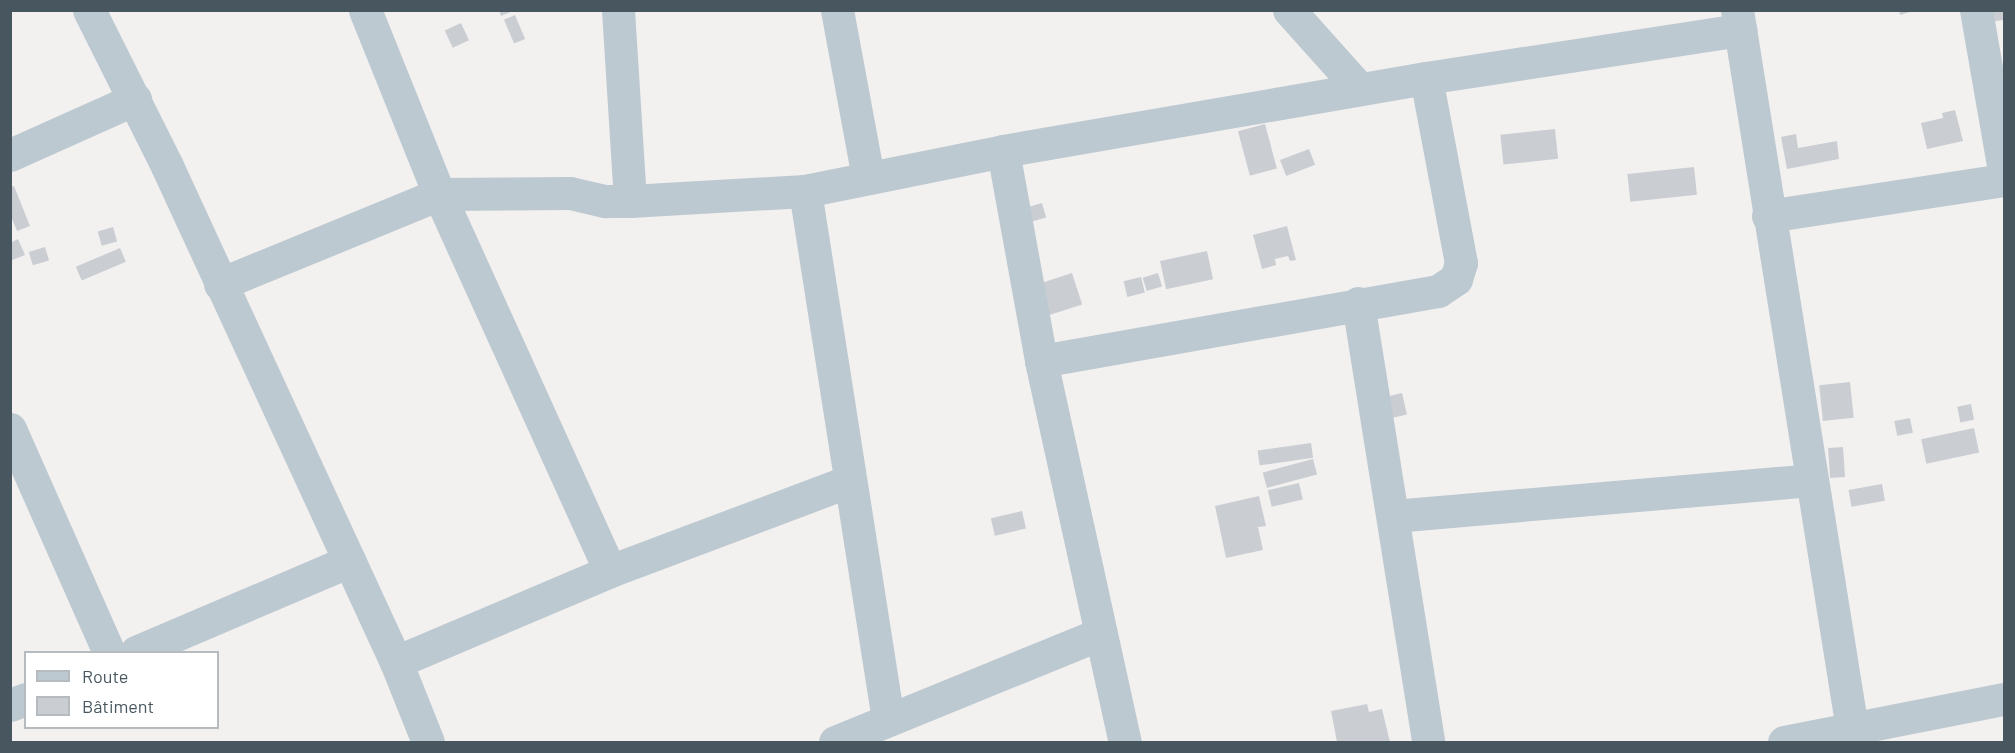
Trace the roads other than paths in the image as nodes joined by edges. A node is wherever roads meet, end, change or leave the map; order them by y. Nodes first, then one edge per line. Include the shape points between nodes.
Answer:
1 (89, 10) edge
2 (365, 10) edge
3 (618, 10) edge
4 (837, 10) edge
5 (1289, 10) edge
6 (1976, 10) edge
7 (1739, 20) edge
8 (1426, 78) junction
9 (1360, 89) junction
10 (135, 99) junction
11 (1003, 151) junction
12 (10, 155) edge
13 (2004, 171) edge
14 (868, 177) junction
15 (2004, 180) edge
16 (805, 191) junction
17 (439, 194) junction
18 (630, 201) junction
19 (1768, 216) junction
20 (219, 284) junction
21 (1358, 303) junction
22 (1041, 361) junction
23 (10, 429) edge
24 (1811, 480) junction
25 (850, 481) junction
26 (1393, 516) junction
27 (349, 561) junction
28 (610, 571) junction
29 (1100, 634) junction
30 (109, 651) edge
31 (138, 651) edge
32 (396, 662) junction
33 (2004, 699) edge
34 (888, 720) junction
35 (1852, 729) junction
36 (428, 742) edge
37 (836, 742) edge
38 (1125, 742) edge
39 (1428, 742) edge
40 (1784, 742) edge

1 - 10 street
2 - 17 street
3 - 18 street
4 - 14 street
5 - 9 street
6 - 13 street
7 - 8 street
7 - 19 street
8 - 9 street
8 - 21 street via 1461,263 1456,279 1438,291
9 - 11 street
10 - 12 street
10 - 20 street
11 - 14 street
11 - 22 street
14 - 16 street
15 - 19 street
16 - 18 street
16 - 25 street
17 - 18 street via 570,193 606,201
17 - 20 street
17 - 28 street
19 - 24 street
20 - 27 street
21 - 22 street
21 - 26 street
22 - 29 street
23 - 30 street
24 - 26 street
24 - 35 street
25 - 28 street
25 - 34 street
26 - 39 street
27 - 31 street
27 - 32 street
28 - 32 street
29 - 34 street
29 - 38 street
32 - 36 street
33 - 35 street
34 - 37 street
35 - 40 street

